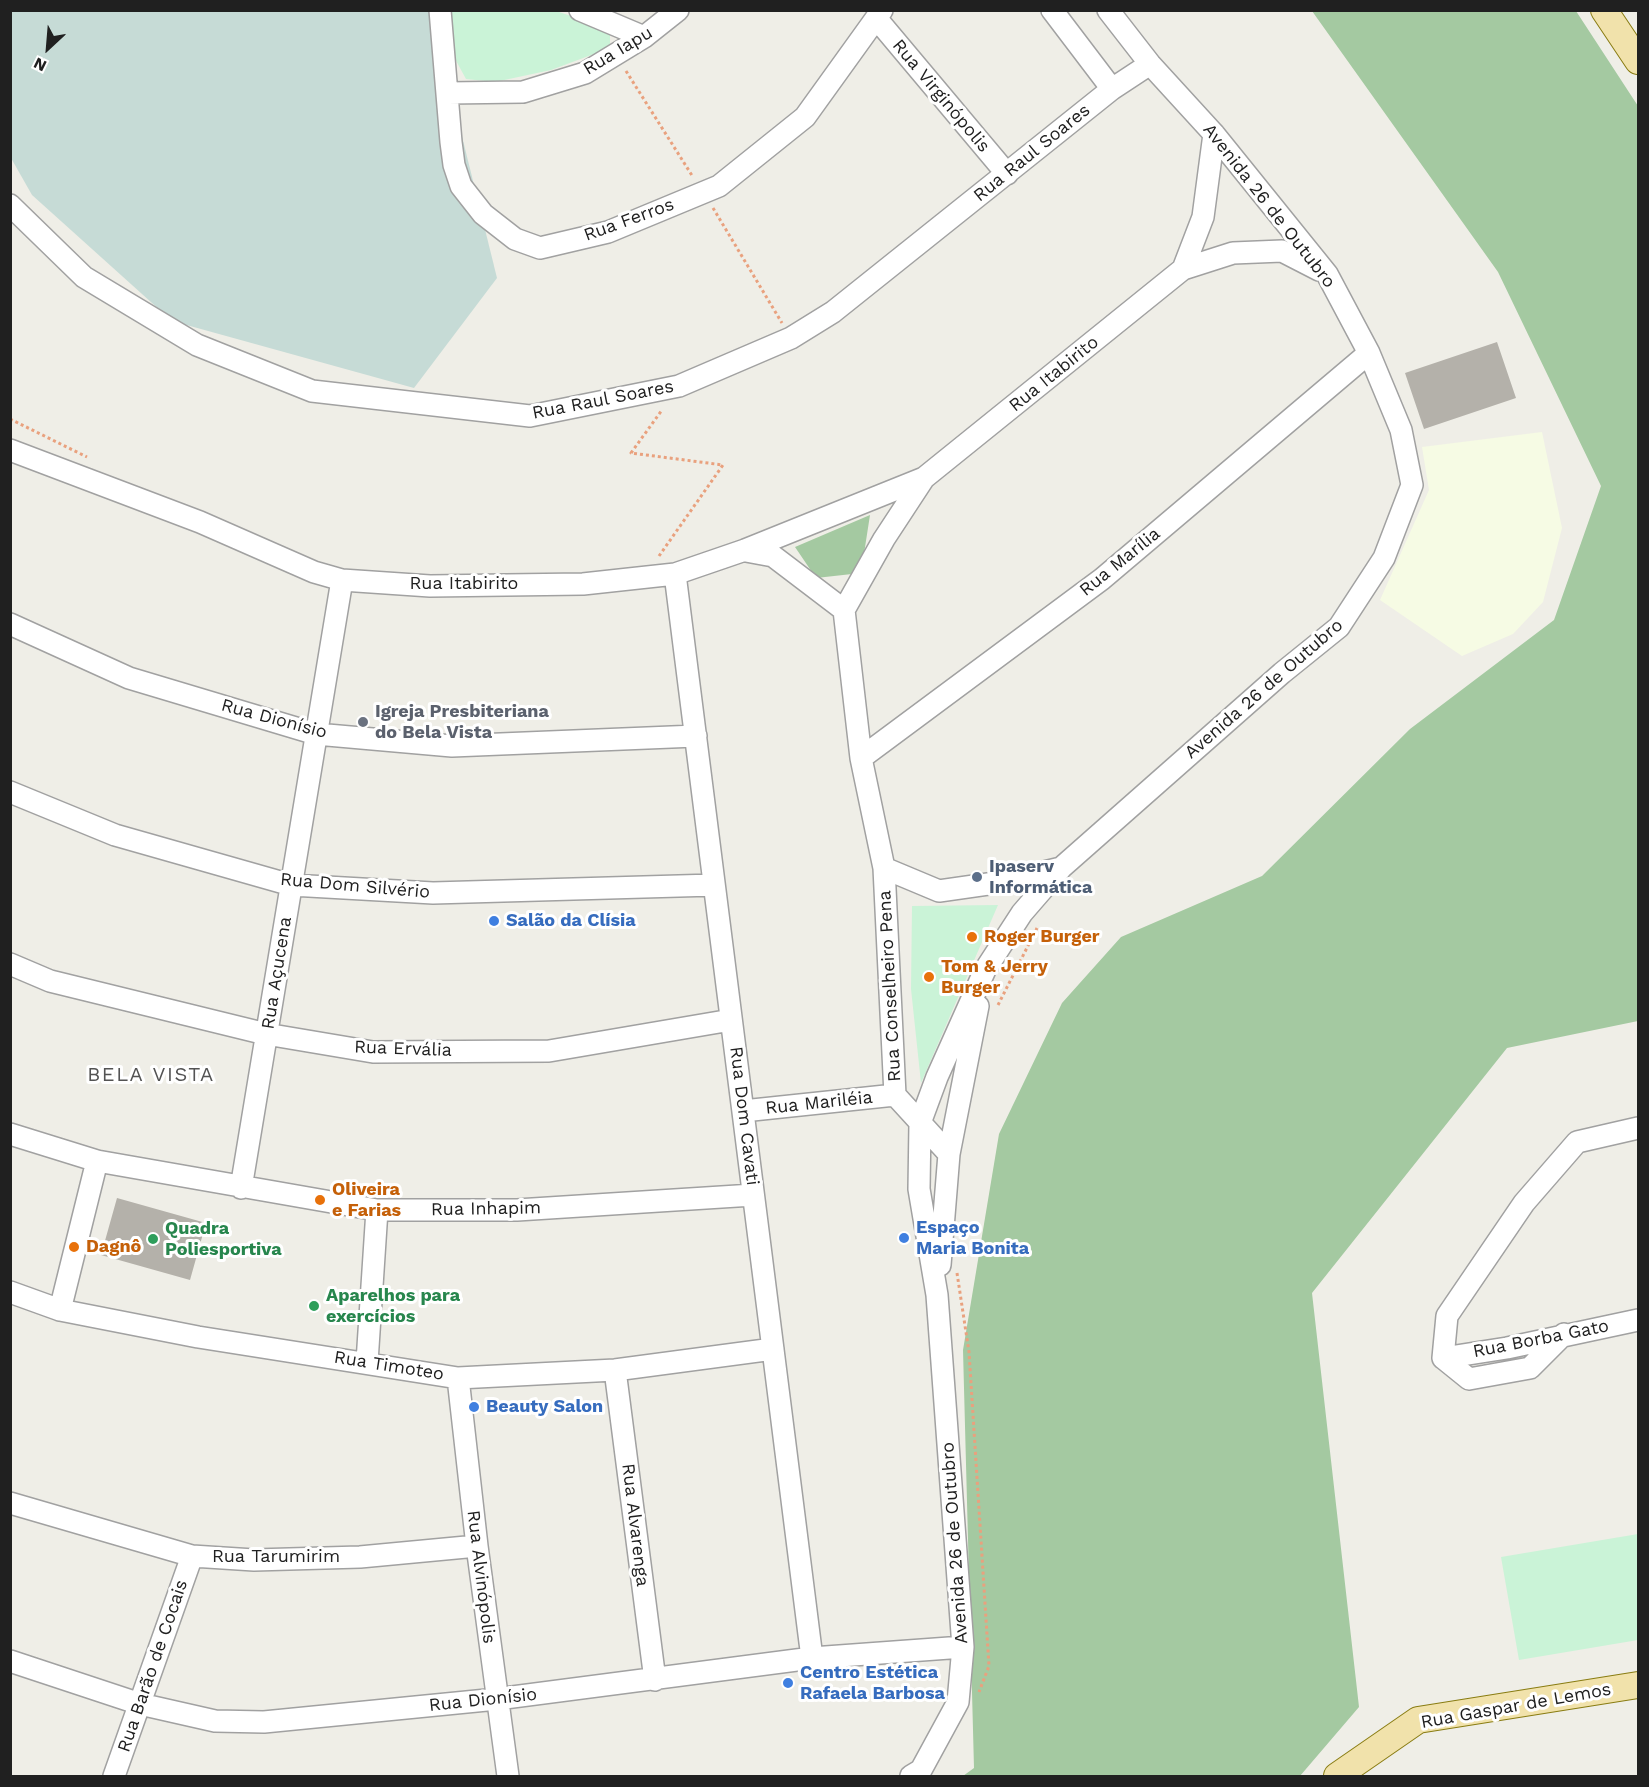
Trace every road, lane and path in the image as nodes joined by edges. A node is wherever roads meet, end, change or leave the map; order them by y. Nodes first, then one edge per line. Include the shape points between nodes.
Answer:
1 (440, 10) edge
2 (580, 10) edge
3 (678, 10) edge
4 (1052, 10) edge
5 (1108, 10) edge
6 (1604, 10) edge
7 (879, 14) edge
8 (644, 37) junction
9 (615, 54) junction
10 (1638, 61) edge
11 (1150, 64) junction
12 (1112, 89) junction
13 (448, 93) junction
14 (1214, 134) junction
15 (1007, 174) junction
16 (703, 192) junction
17 (10, 205) edge
18 (1183, 269) junction
19 (1327, 274) junction
20 (791, 338) junction
21 (1369, 353) junction
22 (679, 386) junction
23 (10, 419) edge
24 (10, 450) edge
25 (93, 460) dead end
26 (924, 478) junction
27 (745, 550) junction
28 (659, 556) junction
29 (673, 564) junction
30 (644, 577) junction
31 (342, 580) junction
32 (844, 610) junction
33 (10, 624) edge
34 (316, 734) junction
35 (696, 735) junction
36 (861, 758) junction
37 (10, 792) edge
38 (884, 868) junction
39 (1061, 868) junction
40 (291, 885) junction
41 (714, 885) junction
42 (1038, 926) dead end
43 (10, 964) edge
44 (986, 970) junction
45 (997, 1006) dead end
46 (731, 1020) junction
47 (267, 1035) junction
48 (895, 1095) junction
49 (743, 1111) junction
50 (920, 1123) junction
51 (1638, 1128) edge
52 (10, 1134) edge
53 (949, 1155) junction
54 (97, 1161) junction
55 (241, 1188) junction
56 (753, 1194) junction
57 (377, 1210) junction
58 (955, 1265) dead end
59 (10, 1292) edge
60 (937, 1295) junction
61 (60, 1310) junction
62 (1638, 1320) edge
63 (773, 1349) junction
64 (367, 1362) junction
65 (615, 1370) junction
66 (458, 1378) junction
67 (10, 1503) edge
68 (477, 1546) junction
69 (192, 1556) junction
70 (963, 1647) junction
71 (812, 1658) junction
72 (10, 1661) edge
73 (655, 1680) junction
74 (1638, 1685) edge
75 (976, 1698) dead end
76 (497, 1699) junction
77 (140, 1704) junction
78 (114, 1776) edge
79 (508, 1776) edge
80 (911, 1776) edge
81 (1337, 1776) edge

1 - 13 street, Rua Ferros
2 - 8 street
3 - 8 street, Rua Iapu
4 - 12 street
5 - 11 street, Avenida 26 de Outubro
6 - 10 main road
7 - 15 street, Rua Virginópolis
7 - 16 street, Rua Ferros via 805,117 719,186
8 - 9 street, Rua Iapu
9 - 13 street, Rua Iapu via 585,73 523,92
9 - 16 path
11 - 12 street, Rua Raul Soares
11 - 14 street, Avenida 26 de Outubro
12 - 15 street, Rua Raul Soares
13 - 16 street, Rua Ferros via 454,165 461,186 483,214 515,239 540,248 608,232
14 - 18 street via 1203,217
14 - 19 street, Avenida 26 de Outubro
15 - 20 street, Rua Raul Soares via 833,312
16 - 20 path
17 - 22 street, Rua Raul Soares via 84,277 196,345 312,391 530,416
18 - 19 street, Rua Itabirito via 1233,253 1282,252
18 - 26 street, Rua Itabirito
19 - 21 street, Avenida 26 de Outubro
20 - 22 street, Rua Raul Soares
21 - 36 street, Rua Marília via 1102,579
21 - 39 street, Avenida 26 de Outubro via 1401,430 1412,485 1384,558 1340,627 1282,673
22 - 28 path via 631,453 723,465
23 - 25 path
24 - 31 street, Rua Itabirito
26 - 27 street, Rua Itabirito
26 - 32 street, Rua Itabirito
27 - 29 street, Rua Itabirito
27 - 32 street via 773,556
28 - 29 path
28 - 30 path
29 - 30 street, Rua Itabirito
29 - 35 street, Rua Dom Cavati
30 - 31 street, Rua Itabirito via 583,584 430,586
31 - 34 street, Rua Açucena
32 - 36 street, Rua Conselheiro Pena
33 - 34 street, Rua Dionísio via 129,678
34 - 35 street, Rua Dionísio via 452,746
34 - 40 street, Rua Açucena
35 - 41 street, Rua Dom Cavati
36 - 38 street, Rua Conselheiro Pena
37 - 40 street, Rua Dom Silvério via 115,835
38 - 39 street, Rua Conselheiro Pena via 939,891
38 - 48 street, Rua Conselheiro Pena
39 - 44 street, Avenida 26 de Outubro via 1022,913
40 - 41 street, Rua Dom Silvério via 433,893
40 - 47 street, Rua Açucena
41 - 46 street, Rua Dom Cavati
42 - 45 path
43 - 47 street, Rua Ervália via 50,981
44 - 50 street, Avenida 26 de Outubro
44 - 53 street, Avenida 26 de Outubro
46 - 47 street, Rua Ervália via 549,1051 373,1052
46 - 49 street, Rua Dom Cavati
47 - 55 street, Rua Açucena
48 - 49 street, Rua Mariléia
48 - 50 street, Rua Conselheiro Pena
49 - 56 street, Rua Dom Cavati
50 - 53 street, Rua Conselheiro Pena
50 - 60 street, Avenida 26 de Outubro via 918,1189
51 - 62 street, Rua Borba Gato via 1577,1142 1524,1203 1447,1316 1443,1358
52 - 54 street, Rua Inhapim
53 - 60 street, Avenida 26 de Outubro
54 - 55 street, Rua Inhapim
54 - 61 street
55 - 57 street, Rua Inhapim
56 - 57 street, Rua Inhapim via 517,1210
56 - 63 street, Rua Dom Cavati
57 - 64 street
58 - 75 path via 969,1352 989,1666
59 - 61 street, Rua Timoteo
60 - 70 street, Avenida 26 de Outubro
61 - 64 street, Rua Timoteo via 198,1337
63 - 65 street, Rua Timoteo
63 - 71 street, Rua Dom Cavati
64 - 66 street, Rua Timoteo
65 - 66 street, Rua Timoteo
65 - 73 street, Rua Alvarenga
66 - 68 street, Rua Alvinópolis
67 - 69 street, Rua Tarumirim
68 - 69 street, Rua Tarumirim via 360,1557 254,1560
68 - 76 street, Rua Alvinópolis
69 - 77 street, Rua Barão de Cocais
70 - 71 street, Rua Dionísio
70 - 80 street, Avenida 26 de Outubro via 958,1701 921,1770
71 - 73 street, Rua Dionísio
72 - 77 street, Rua Dionísio
73 - 76 street, Rua Dionísio
74 - 81 main road, Rua Gaspar de Lemos via 1418,1720
76 - 77 street, Rua Dionísio via 264,1722 215,1720
76 - 79 street, Rua Alvinópolis
77 - 78 street, Rua Barão de Cocais

